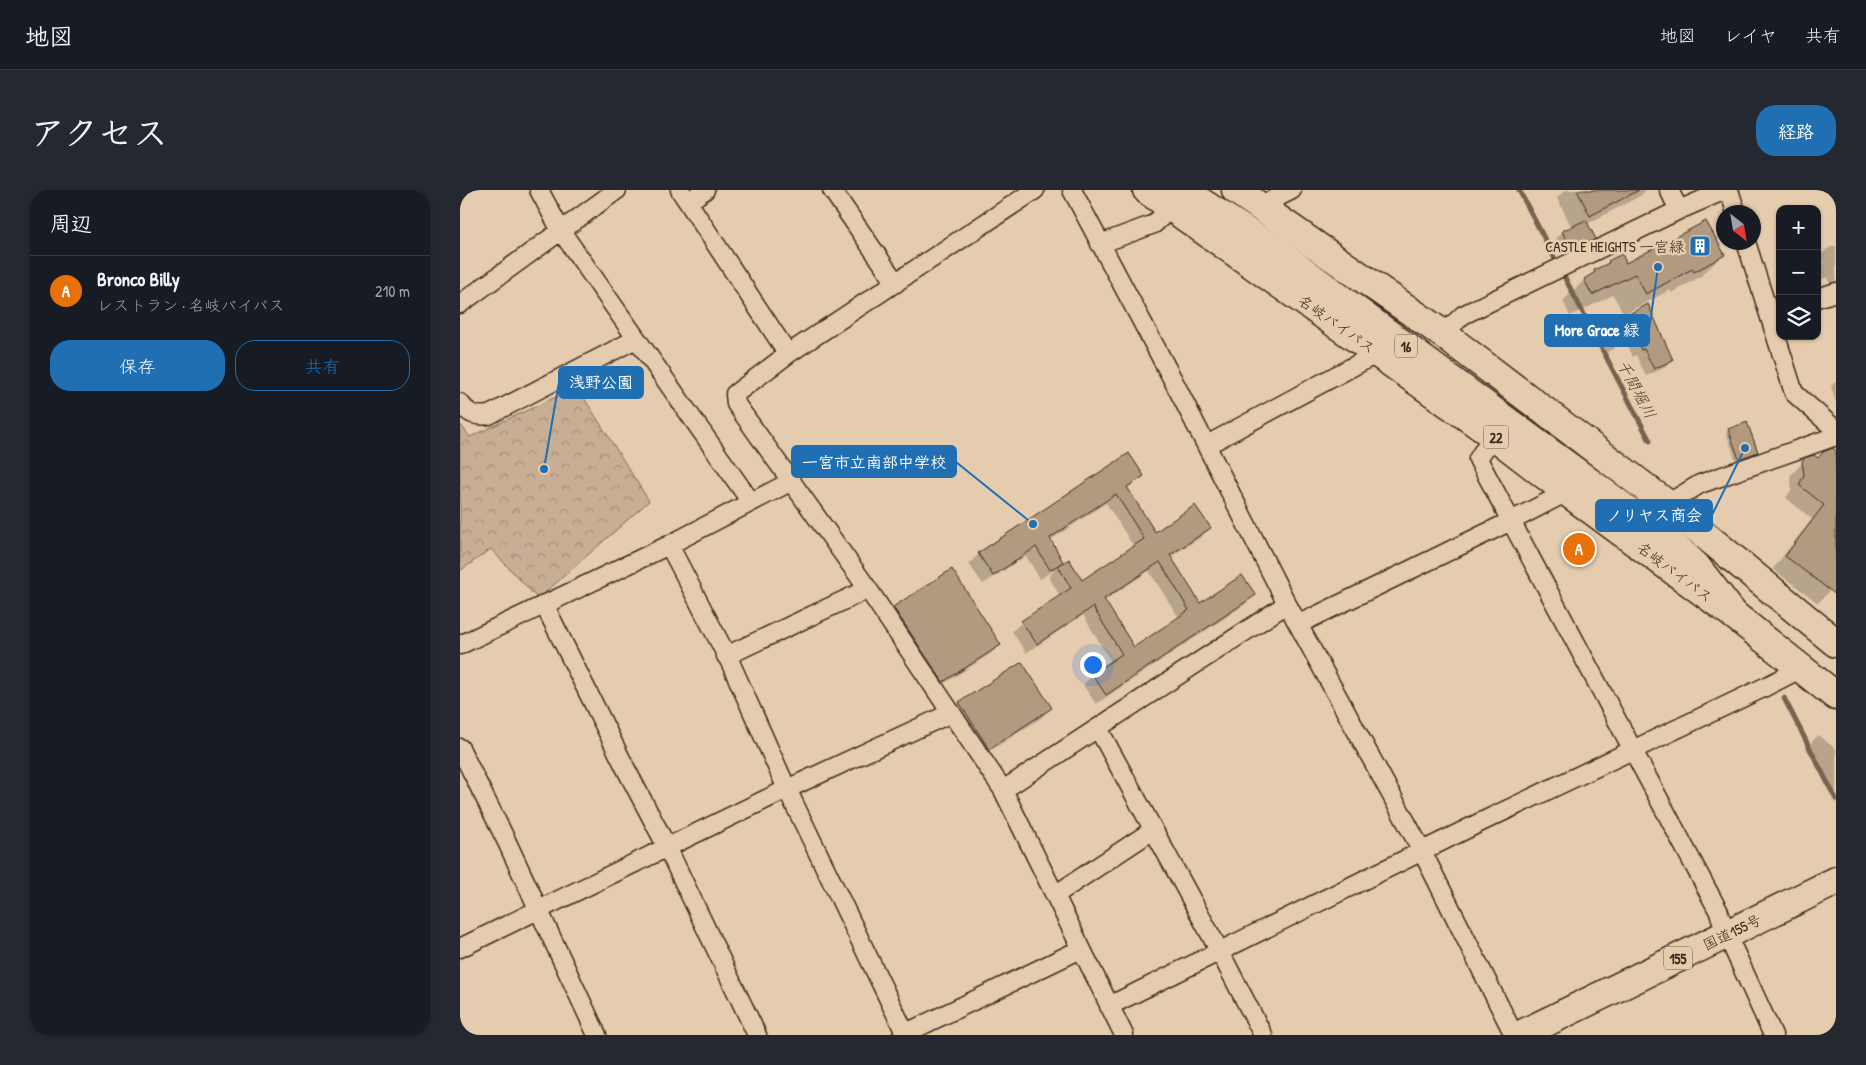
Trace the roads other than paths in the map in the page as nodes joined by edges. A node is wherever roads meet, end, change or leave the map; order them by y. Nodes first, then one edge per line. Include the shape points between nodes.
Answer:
1 (539, 190) edge
2 (617, 190) edge
3 (705, 190) edge
4 (832, 190) edge
5 (1035, 190) edge
6 (1072, 190) edge
7 (1147, 190) edge
8 (1236, 190) edge
9 (1292, 190) edge
10 (1669, 190) edge
11 (1725, 190) edge
12 (1729, 190) edge
13 (684, 196) edge
14 (1177, 198) edge
15 (1734, 205) edge
16 (1260, 206) junction
17 (1679, 210) junction
18 (561, 231) junction
19 (1100, 244) junction
20 (1749, 250) edge
21 (896, 283) junction
22 (1836, 292) edge
23 (1821, 297) edge
24 (460, 304) edge
25 (1774, 310) edge
26 (1443, 334) junction
27 (636, 338) junction
28 (1378, 353) junction
29 (788, 354) junction
30 (460, 403) edge
31 (1836, 430) edge
32 (1493, 435) junction
33 (1836, 436) edge
34 (1206, 445) junction
35 (792, 481) junction
36 (1567, 492) junction
37 (751, 502) junction
38 (1667, 504) junction
39 (1511, 522) junction
40 (669, 545) junction
41 (868, 589) junction
42 (544, 604) junction
43 (1287, 604) junction
44 (1734, 615) junction
45 (1298, 624) junction
46 (1836, 642) edge
47 (460, 645) edge
48 (726, 656) junction
49 (1802, 668) junction
50 (1836, 696) edge
51 (951, 713) junction
52 (1098, 728) junction
53 (460, 748) edge
54 (1632, 750) junction
55 (786, 789) junction
56 (1003, 790) junction
57 (1153, 830) junction
58 (667, 847) junction
59 (1422, 851) junction
60 (1836, 881) edge
61 (1055, 895) junction
62 (1836, 901) edge
63 (539, 910) junction
64 (1730, 943) junction
65 (460, 948) edge
66 (1081, 949) junction
67 (1220, 952) junction
68 (1109, 1006) junction
69 (905, 1034) edge
70 (597, 1035) edge
71 (757, 1035) edge
72 (1124, 1035) edge
73 (1263, 1035) edge
74 (1514, 1035) edge
75 (1520, 1035) edge
76 (1558, 1035) edge
77 (1773, 1035) edge

1 - 18 street
2 - 18 street
3 - 13 street
4 - 21 street
5 - 21 street
6 - 19 street
7 - 14 highway, 名岐バイパス / 22
8 - 16 highway
9 - 16 street
10 - 17 street
11 - 17 street
12 - 15 street
13 - 29 street
14 - 19 street via 1154,224
14 - 28 highway, 名岐バイパス / 22
14 - 44 highway, 16 via 1276,251 1626,508 1696,566
16 - 26 highway
17 - 26 street via 1463,315
18 - 24 street
18 - 27 street
19 - 34 street
20 - 25 street
21 - 29 street
22 - 23 street
25 - 31 street via 1794,393
26 - 38 highway
27 - 30 street via 489,415 470,414
27 - 37 street
28 - 32 highway, 名岐バイパス / 22
28 - 34 street
29 - 35 street via 735,394 736,404
32 - 36 highway, 名岐バイパス / 22
32 - 39 street via 1478,460
33 - 38 street via 1700,484
34 - 43 street
35 - 37 street
35 - 41 street
36 - 39 street
36 - 44 highway, 名岐バイパス / 22
37 - 40 street
38 - 46 highway
39 - 45 street
39 - 54 street
40 - 42 street
40 - 48 street
41 - 48 street
41 - 51 street
42 - 47 street
42 - 58 street
43 - 45 street
43 - 52 street
44 - 49 highway, 名岐バイパス / 22
45 - 59 street
48 - 55 street
49 - 50 highway, 名岐バイパス / 22
49 - 54 street
51 - 55 street
51 - 56 street
52 - 56 street
52 - 57 street
53 - 63 street
54 - 59 street
54 - 64 street via 1719,912
55 - 58 street
55 - 69 street
56 - 61 street
57 - 61 street
57 - 67 street
58 - 63 street
58 - 71 street
59 - 67 street
59 - 74 street
60 - 64 highway, 国道155号 / 155
61 - 66 street
62 - 64 highway, 国道155号 / 155
63 - 65 street
63 - 70 street
64 - 75 highway, 国道155号 / 155
64 - 76 highway, 国道155号 / 155
64 - 77 street
66 - 68 street
66 - 69 street
67 - 68 street
67 - 73 street
68 - 72 street

